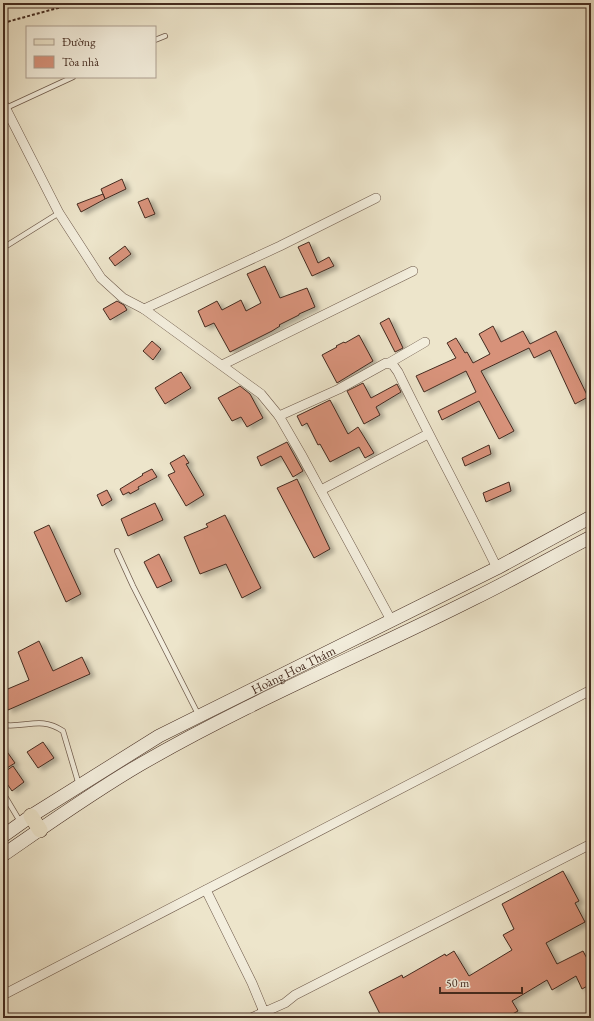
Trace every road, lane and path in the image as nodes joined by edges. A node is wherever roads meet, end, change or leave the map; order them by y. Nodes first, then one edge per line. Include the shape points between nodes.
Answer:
1 (76, 3) edge
2 (3, 23) edge
3 (165, 36) dead end
4 (156, 40) edge
5 (71, 78) edge
6 (4, 106) edge
7 (376, 198) dead end
8 (59, 213) junction
9 (3, 248) edge
10 (413, 271) dead end
11 (144, 309) junction
12 (424, 342) dead end
13 (389, 363) junction
14 (222, 365) junction
15 (279, 416) junction
16 (428, 434) junction
17 (321, 490) junction
18 (591, 517) edge
19 (591, 537) edge
20 (117, 551) dead end
21 (497, 568) junction
22 (391, 620) junction
23 (591, 690) edge
24 (199, 716) junction
25 (3, 725) edge
26 (79, 785) junction
27 (3, 793) edge
28 (26, 819) junction
29 (40, 830) junction
30 (3, 836) edge
31 (591, 844) edge
32 (3, 855) edge
33 (206, 890) junction
34 (3, 995) edge
35 (266, 1015) edge
36 (251, 1018) edge

1 - 2 path
3 - 4 lane
5 - 6 lane
6 - 8 street
7 - 11 street
8 - 9 lane
8 - 11 street via 101,278 123,298
10 - 14 street
11 - 14 street
12 - 13 street
13 - 15 street
13 - 16 street via 398,372
14 - 15 street via 261,394
15 - 17 street
16 - 17 street
16 - 21 street
17 - 22 street
18 - 21 main road, Hoàng Hoa Thám
19 - 29 main road, Hoàng Hoa Thám via 475,598 324,669 141,764
20 - 24 lane
21 - 22 main road, Hoàng Hoa Thám
22 - 24 main road, Hoàng Hoa Thám
23 - 33 street
24 - 26 main road, Hoàng Hoa Thám via 159,736
25 - 26 lane via 46,723 62,731
26 - 28 main road, Hoàng Hoa Thám
27 - 28 lane
28 - 29 main road
28 - 30 main road, Hoàng Hoa Thám
29 - 32 main road, Hoàng Hoa Thám
31 - 35 street via 295,995
33 - 34 street
33 - 35 street
35 - 36 street

